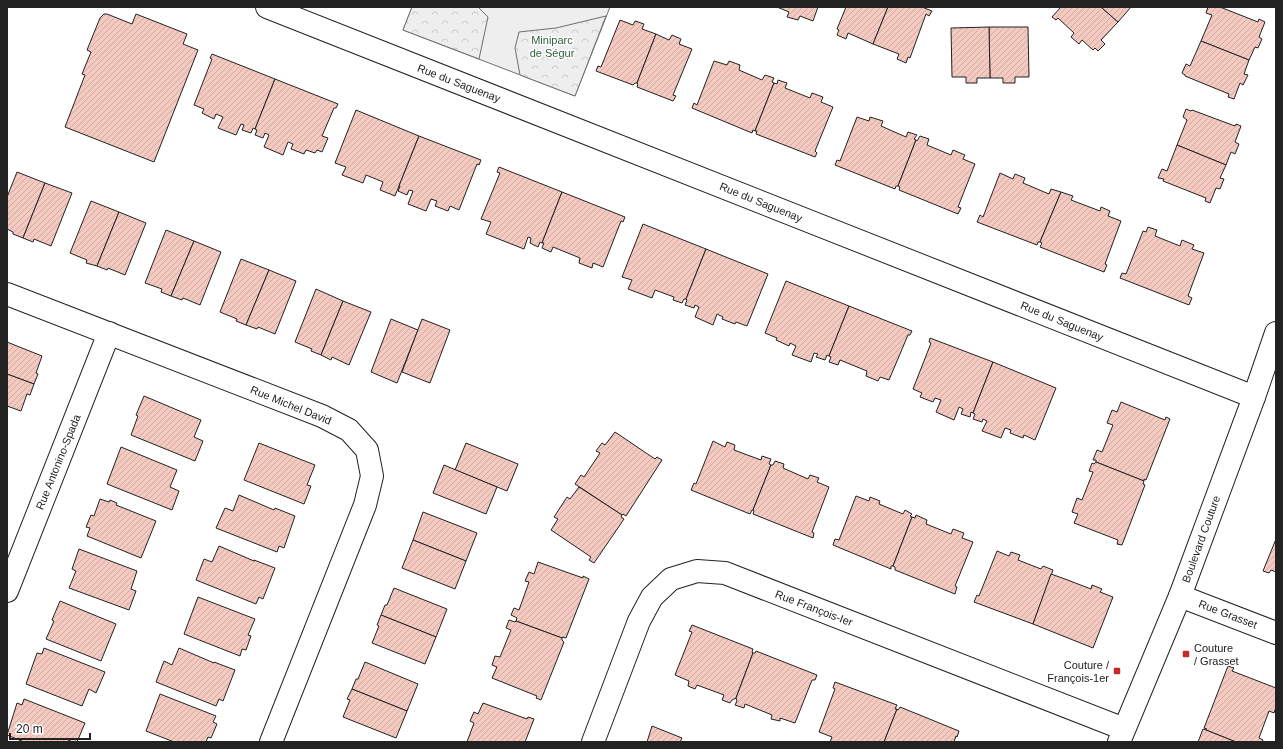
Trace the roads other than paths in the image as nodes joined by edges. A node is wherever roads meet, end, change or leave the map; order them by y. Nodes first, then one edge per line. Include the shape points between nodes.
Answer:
1 (267, 7) edge
2 (7, 294) edge
3 (109, 333) junction
4 (1276, 333) edge
5 (1254, 397) junction
6 (7, 591) edge
7 (1180, 596) junction
8 (1276, 633) edge
9 (1122, 736) edge
10 (270, 742) edge
11 (593, 742) edge

1 - 5 street, Rue du Saguenay
2 - 3 street, Rue Michel David
3 - 6 street, Rue Antonino-Spada
3 - 10 street, Rue Michel David via 322,416 349,430 367,450 372,476 365,506
4 - 5 street, Boulevard Couture
5 - 7 street, Boulevard Couture
7 - 8 street, Rue Grasset
7 - 9 street, Boulevard Couture
9 - 11 street, Rue François-Ier via 725,574 697,571 671,579 652,597 639,621

